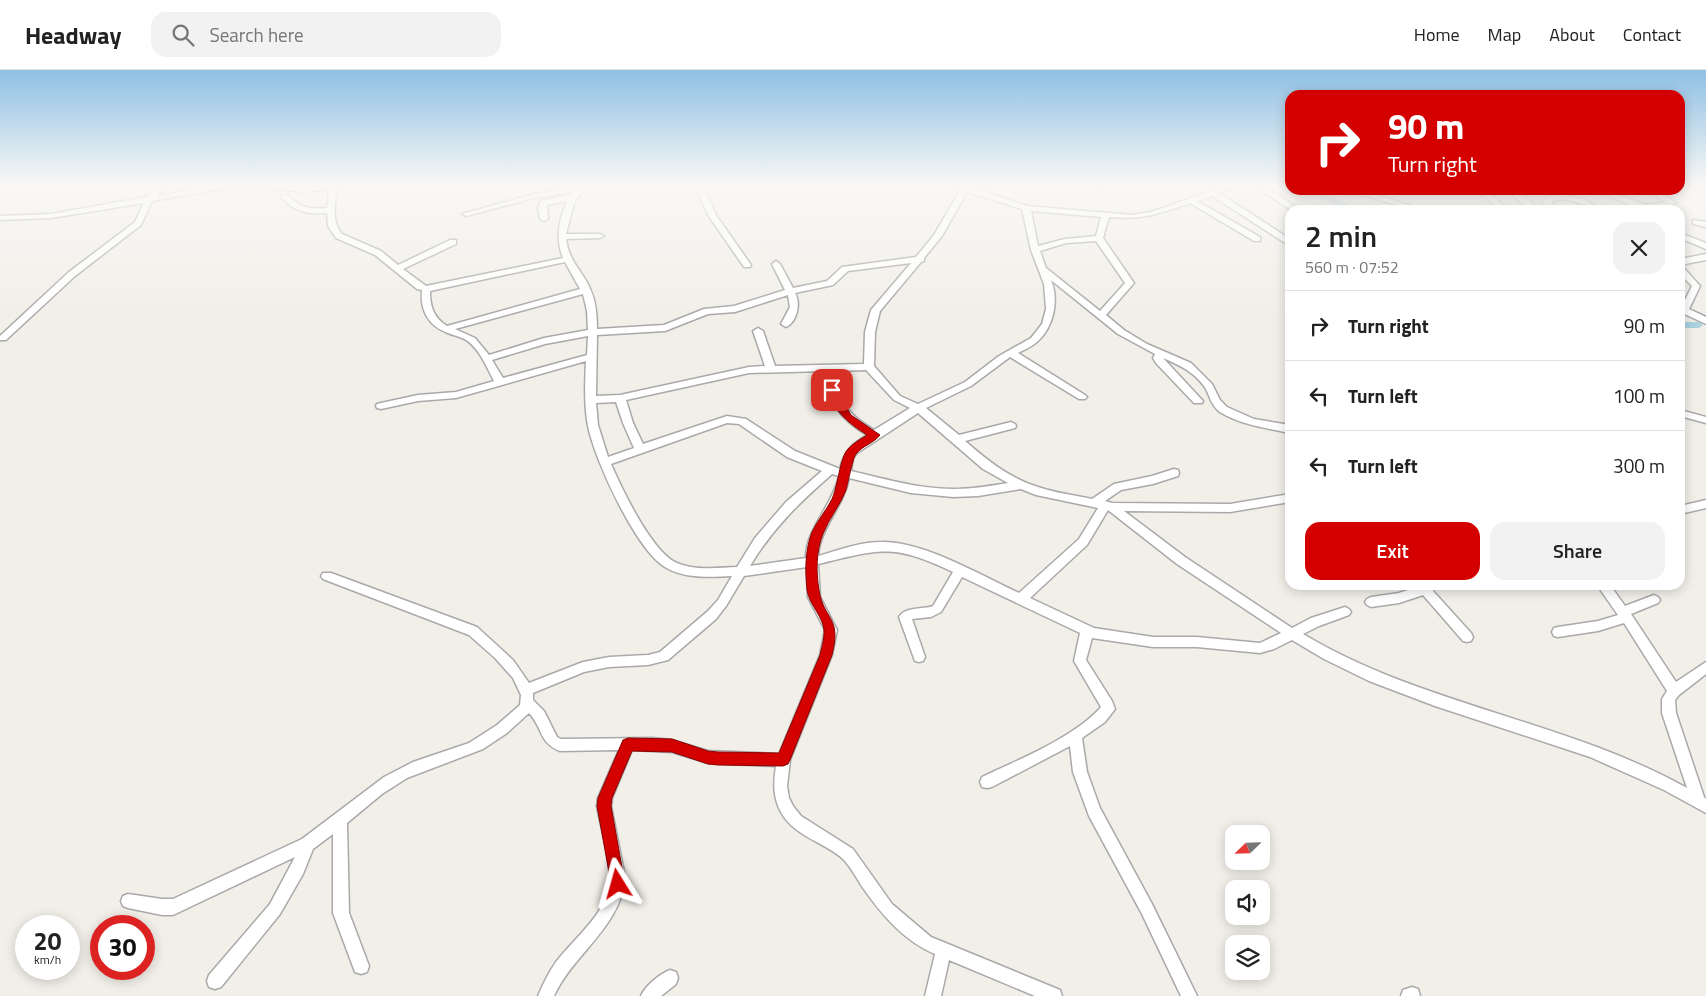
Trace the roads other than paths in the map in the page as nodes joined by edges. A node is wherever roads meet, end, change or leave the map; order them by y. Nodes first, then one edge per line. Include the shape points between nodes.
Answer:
1 (131, 228) edge
2 (332, 228) edge
3 (564, 228) edge
4 (721, 228) edge
5 (942, 228) edge
6 (1030, 228) edge
7 (1102, 228) edge
8 (1239, 228) edge
9 (1268, 228) edge
10 (600, 236) dead end
11 (562, 237) junction
12 (1685, 237) edge
13 (1099, 238) junction
14 (1243, 239) dead end
15 (1257, 239) junction
16 (1285, 240) edge
17 (453, 242) dead end
18 (1285, 242) edge
19 (1706, 246) edge
20 (1034, 250) junction
21 (1706, 257) edge
22 (569, 259) junction
23 (921, 259) junction
24 (1685, 261) edge
25 (776, 264) dead end
26 (747, 265) dead end
27 (397, 268) junction
28 (1042, 269) junction
29 (1685, 274) edge
30 (426, 289) junction
31 (587, 290) junction
32 (792, 292) junction
33 (1685, 305) edge
34 (1685, 309) edge
35 (1685, 309) edge
36 (1101, 315) junction
37 (1706, 317) edge
38 (1706, 321) edge
39 (786, 324) dead end
40 (446, 329) junction
41 (758, 331) dead end
42 (593, 332) junction
43 (2, 338) dead end
44 (1011, 353) junction
45 (1161, 353) junction
46 (590, 357) junction
47 (486, 359) junction
48 (869, 367) junction
49 (771, 369) junction
50 (829, 369) junction
51 (500, 382) junction
52 (1082, 397) dead end
53 (620, 398) junction
54 (591, 400) junction
55 (1198, 401) dead end
56 (381, 406) dead end
57 (918, 408) junction
58 (1685, 415) edge
59 (1692, 417) junction
60 (1706, 420) edge
61 (1685, 422) edge
62 (1011, 426) dead end
63 (1285, 428) edge
64 (874, 435) junction
65 (958, 439) junction
66 (640, 449) junction
67 (604, 462) junction
68 (830, 470) junction
69 (846, 472) junction
70 (1174, 473) dead end
71 (1020, 486) junction
72 (1285, 499) edge
73 (1706, 504) edge
74 (1104, 505) junction
75 (1685, 509) edge
76 (812, 561) junction
77 (740, 571) junction
78 (960, 571) junction
79 (327, 576) dead end
80 (1420, 590) edge
81 (1430, 590) edge
82 (1607, 590) edge
83 (1020, 600) junction
84 (1654, 600) dead end
85 (1371, 602) dead end
86 (1345, 612) dead end
87 (1625, 615) junction
88 (1087, 631) junction
89 (1558, 632) dead end
90 (1291, 635) junction
91 (1467, 637) dead end
92 (919, 657) dead end
93 (1706, 667) edge
94 (1674, 691) junction
95 (526, 696) junction
96 (1075, 735) junction
97 (628, 744) junction
98 (783, 760) junction
99 (987, 782) dead end
100 (1702, 803) edge
101 (340, 821) junction
102 (307, 844) junction
103 (128, 901) dead end
104 (944, 950) junction
105 (361, 966) dead end
106 (670, 978) dead end
107 (215, 981) dead end
108 (546, 996) edge
109 (649, 996) edge
110 (933, 996) edge
111 (1054, 996) edge
112 (1189, 996) edge

1 - 43 street via 72,274
2 - 27 street via 339,236 372,249
3 - 11 street
4 - 26 street
5 - 23 street
6 - 20 street
7 - 13 street
8 - 15 street
9 - 16 street
10 - 11 street
11 - 22 street
12 - 19 street
13 - 20 street via 1076,238
13 - 36 street via 1130,283
14 - 15 street
15 - 18 street
17 - 27 street
20 - 28 street
21 - 24 street
22 - 30 street
22 - 31 street
23 - 32 street via 845,269 830,283
23 - 48 street via 876,310 870,332
25 - 32 street
27 - 30 street
28 - 36 street
28 - 44 street via 1049,296 1048,317 1034,340
29 - 33 street via 1696,289
30 - 40 street via 427,311
31 - 40 street
31 - 42 street
32 - 39 street via 795,304
32 - 42 street via 735,309 700,313 665,328
34 - 37 street
35 - 38 street
36 - 45 street via 1121,332
40 - 47 street via 473,340
41 - 49 street
42 - 46 street
42 - 47 street via 544,341
44 - 52 street
44 - 57 street via 968,384
45 - 55 street via 1159,362
45 - 63 street via 1183,362 1196,372 1209,386 1216,402 1232,414 1252,422
46 - 51 street
46 - 54 street
47 - 51 street
48 - 50 street
48 - 57 street via 897,398
49 - 50 street
49 - 53 street via 749,370
50 - 64 street via 834,396 844,414
51 - 56 street via 456,395 418,398
53 - 54 street
53 - 66 street
54 - 67 street via 595,434
57 - 64 street
57 - 65 street
58 - 59 street
59 - 60 street
59 - 61 street
62 - 65 street
64 - 69 street via 852,450
65 - 71 street via 987,466
66 - 67 street
66 - 68 street via 735,419 791,454
67 - 77 street via 624,505 668,564 696,572
68 - 69 street
68 - 77 street via 790,505 759,541
69 - 71 street via 931,492 978,492
69 - 76 street via 837,500 818,532
70 - 74 street via 1118,487
71 - 74 street
72 - 74 street via 1230,508
73 - 75 street
74 - 83 street via 1083,542
74 - 90 street
76 - 77 street
76 - 78 street via 880,546 925,555
76 - 98 street via 814,597 829,623 830,638
77 - 95 street via 712,615 664,656 583,667
78 - 83 street
78 - 92 street via 937,609 906,617
79 - 95 street via 473,631 504,658
80 - 85 street via 1399,598
81 - 91 street
82 - 87 street
83 - 88 street
84 - 87 street
86 - 90 street via 1315,622
87 - 89 street via 1605,624
87 - 94 street
88 - 90 street via 1121,639 1249,648 1270,645
88 - 96 street via 1080,661 1108,709
90 - 100 street via 1379,679 1579,746 1622,763
93 - 94 street
94 - 100 street via 1668,699 1669,713
95 - 97 street via 556,744
95 - 101 street via 522,712 486,741 395,777
96 - 99 street
96 - 112 street via 1080,772 1094,811
97 - 98 street via 672,746 708,757
97 - 108 street via 604,806 617,871 615,897 608,911 558,971
98 - 104 street via 782,800 796,821 848,854 887,909 926,942
101 - 102 street
101 - 105 street via 341,913
102 - 103 street via 173,907
102 - 107 street via 298,869 275,909
104 - 110 street
104 - 111 street
106 - 109 street

